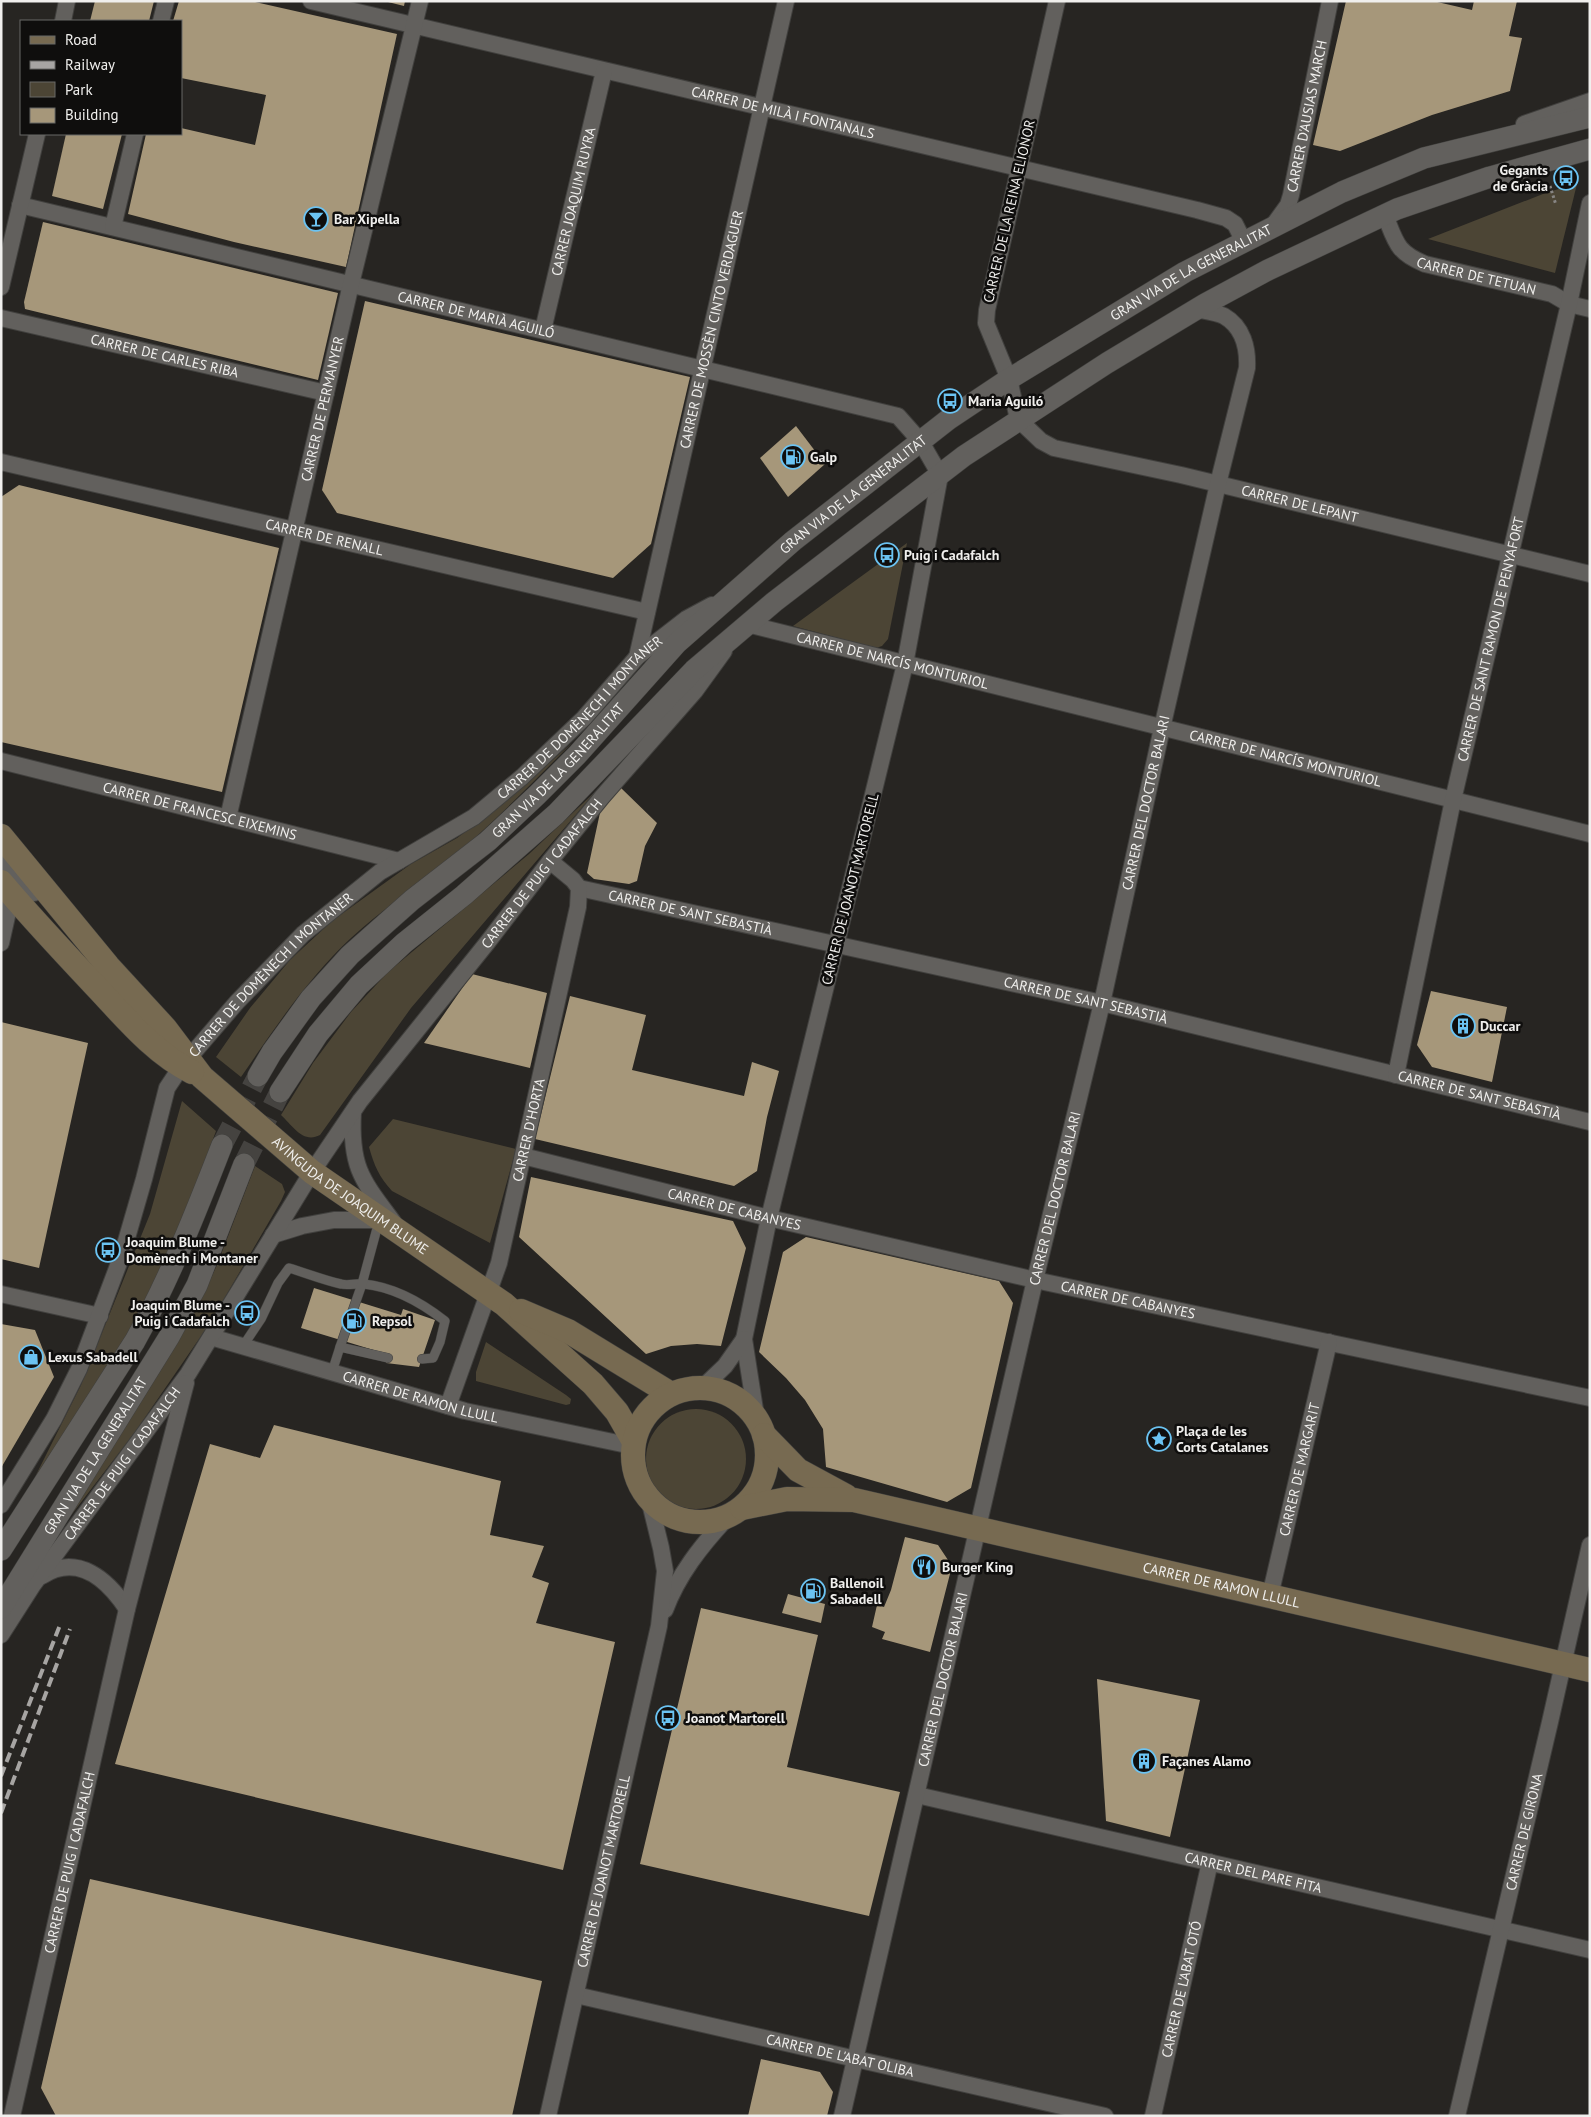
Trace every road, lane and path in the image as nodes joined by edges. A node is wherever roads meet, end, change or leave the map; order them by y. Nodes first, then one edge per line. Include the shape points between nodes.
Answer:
1 (67, 1) edge
2 (166, 1) edge
3 (311, 1) edge
4 (420, 1) edge
5 (786, 1) edge
6 (1057, 1) edge
7 (1330, 1) edge
8 (62, 20) edge
9 (161, 20) edge
10 (414, 26) junction
11 (604, 71) junction
12 (1590, 101) edge
13 (762, 108) junction
14 (1590, 117) edge
15 (37, 135) edge
16 (135, 135) edge
17 (1590, 150) edge
18 (1424, 158) junction
19 (1019, 169) junction
20 (1550, 186) dead end
21 (1590, 203) edge
22 (20, 205) junction
23 (1556, 206) dead end
24 (1385, 215) junction
25 (113, 227) junction
26 (1271, 228) junction
27 (1244, 242) junction
28 (351, 284) junction
29 (1, 287) edge
30 (1569, 304) junction
31 (1196, 309) junction
32 (1590, 309) edge
33 (1, 318) edge
34 (543, 330) junction
35 (703, 369) junction
36 (1009, 379) junction
37 (326, 393) junction
38 (1018, 419) junction
39 (920, 442) junction
40 (1, 462) edge
41 (940, 475) junction
42 (1218, 484) junction
43 (294, 530) junction
44 (1511, 555) junction
45 (1590, 574) edge
46 (736, 592) junction
47 (647, 612) junction
48 (748, 624) junction
49 (731, 638) junction
50 (637, 658) junction
51 (905, 664) junction
52 (1162, 728) junction
53 (1, 761) edge
54 (1453, 800) junction
55 (228, 818) junction
56 (1590, 834) edge
57 (1, 836) edge
58 (1, 860) edge
59 (399, 861) junction
60 (550, 861) junction
61 (6, 888) edge
62 (579, 888) junction
63 (2, 931) edge
64 (82, 933) junction
65 (836, 944) junction
66 (1102, 1003) junction
67 (185, 1062) junction
68 (1396, 1075) junction
69 (258, 1076) tunnel mouth
70 (280, 1092) tunnel mouth
71 (353, 1112) junction
72 (1590, 1122) edge
73 (222, 1145) tunnel mouth
74 (523, 1156) junction
75 (244, 1164) tunnel mouth
76 (312, 1172) junction
77 (769, 1218) junction
78 (380, 1220) junction
79 (273, 1235) junction
80 (405, 1236) junction
81 (1035, 1280) junction
82 (362, 1284) junction
83 (1, 1294) edge
84 (496, 1299) junction
85 (100, 1316) junction
86 (211, 1337) junction
87 (744, 1339) junction
88 (1329, 1342) junction
89 (243, 1346) junction
90 (340, 1347) junction
91 (388, 1358) dead end
92 (422, 1359) dead end
93 (332, 1372) junction
94 (188, 1374) junction
95 (703, 1388) junction
96 (671, 1394) junction
97 (1590, 1398) edge
98 (448, 1406) junction
99 (760, 1426) junction
100 (632, 1443) junction
101 (649, 1499) junction
102 (854, 1500) junction
103 (1, 1505) edge
104 (734, 1514) junction
105 (979, 1529) junction
106 (1590, 1545) edge
107 (1, 1550) edge
108 (38, 1578) junction
109 (1270, 1596) junction
110 (1, 1608) edge
111 (127, 1609) junction
112 (659, 1626) junction
113 (1, 1635) edge
114 (1564, 1664) junction
115 (1590, 1670) edge
116 (917, 1794) junction
117 (1210, 1862) junction
118 (1501, 1929) junction
119 (1590, 1950) edge
120 (576, 1995) junction
121 (855, 2058) junction
122 (12, 2116) edge
123 (548, 2116) edge
124 (842, 2116) edge
125 (1105, 2116) edge
126 (1153, 2116) edge
127 (1456, 2116) edge

1 - 8 street
2 - 9 street
3 - 10 street, CARRER DE MILÀ I FONTANALS
4 - 10 street, CARRER DE PERMANYER
5 - 13 street, CARRER DE MOSSÈN CINTO VERDAGUER
6 - 19 street, CARRER DE LA REINA ELIONOR
7 - 26 street, CARRER D'AUSIAS MARCH via 1290,195 1282,215
10 - 11 street, CARRER DE MILÀ I FONTANALS
10 - 28 street, CARRER DE PERMANYER
11 - 13 street, CARRER DE MILÀ I FONTANALS
11 - 34 street, CARRER JOAQUIM RUYRA
12 - 18 street
13 - 19 street, CARRER DE MILÀ I FONTANALS
13 - 35 street, CARRER DE MOSSÈN CINTO VERDAGUER
14 - 18 street, GRAN VIA DE LA GENERALITAT
15 - 22 street
16 - 25 street
17 - 24 street, GRAN VIA DE LA GENERALITAT via 1490,177
18 - 26 street, GRAN VIA DE LA GENERALITAT via 1342,192
19 - 27 street, CARRER DE MILÀ I FONTANALS via 1226,218 1234,224
19 - 36 street, CARRER DE LA REINA ELIONOR via 986,323
20 - 23 path
21 - 30 street, CARRER DE SANT RAMON DE PENYAFORT
22 - 25 street, CARRER DE MARIÀ AGUILÓ
22 - 29 street
24 - 30 street, CARRER DE TETUAN via 1399,247 1410,258 1552,294
24 - 31 street, GRAN VIA DE LA GENERALITAT via 1268,270
25 - 28 street, CARRER DE MARIÀ AGUILÓ
26 - 27 street, GRAN VIA DE LA GENERALITAT
27 - 36 street, GRAN VIA DE LA GENERALITAT via 1184,272
28 - 34 street, CARRER DE MARIÀ AGUILÓ
28 - 37 street, CARRER DE PERMANYER
30 - 32 street, CARRER DE TETUAN
30 - 44 street, CARRER DE SANT RAMON DE PENYAFORT
31 - 38 street, GRAN VIA DE LA GENERALITAT
31 - 42 street, CARRER DEL DOCTOR BALARI via 1222,315 1234,323 1248,350 1247,368
33 - 37 street, CARRER DE CARLES RIBA
34 - 35 street, CARRER DE MARIÀ AGUILÓ
35 - 39 street, CARRER DE MARIÀ AGUILÓ via 898,416
35 - 47 street, CARRER DE MOSSÈN CINTO VERDAGUER
36 - 38 street, CARRER DE LA REINA ELIONOR
36 - 39 street, GRAN VIA DE LA GENERALITAT
37 - 43 street, CARRER DE PERMANYER
38 - 41 street, GRAN VIA DE LA GENERALITAT
38 - 42 street, CARRER DE LEPANT via 1041,441 1054,448
39 - 41 street
39 - 46 street, GRAN VIA DE LA GENERALITAT via 793,542
40 - 43 street, CARRER DE RENALL
41 - 48 street, GRAN VIA DE LA GENERALITAT
41 - 51 street, CARRER DE JOANOT MARTORELL
42 - 44 street, CARRER DE LEPANT
42 - 52 street, CARRER DEL DOCTOR BALARI
43 - 47 street, CARRER DE RENALL
43 - 55 street, CARRER DE PERMANYER
44 - 45 street, CARRER DE LEPANT
44 - 54 street, CARRER DE SANT RAMON DE PENYAFORT
46 - 50 street, CARRER DE DOMÈNECH I MONTANER via 686,619
46 - 69 street, GRAN VIA DE LA GENERALITAT via 677,642 577,755 520,812 350,955 306,1004
47 - 50 street, CARRER DE MOSSÈN CINTO VERDAGUER
48 - 49 street, GRAN VIA DE LA GENERALITAT
48 - 51 street, CARRER DE NARCÍS MONTURIOL
49 - 60 street, CARRER DE PUIG I CADAFALCH via 695,691
49 - 70 street, GRAN VIA DE LA GENERALITAT via 658,706 556,814 359,985 318,1034
50 - 59 street, CARRER DE DOMÈNECH I MONTANER via 584,718 522,778 474,817
51 - 52 street, CARRER DE NARCÍS MONTURIOL
51 - 65 street, CARRER DE JOANOT MARTORELL
52 - 54 street, CARRER DE NARCÍS MONTURIOL
52 - 66 street, CARRER DEL DOCTOR BALARI
53 - 55 street, CARRER DE FRANCESC EIXEMINS
54 - 56 street, CARRER DE NARCÍS MONTURIOL
54 - 68 street, CARRER DE SANT RAMON DE PENYAFORT
55 - 59 street, CARRER DE FRANCESC EIXEMINS
57 - 64 main road, AVINGUDA DE JOAQUIM BLUME
58 - 64 street, AVINGUDA DE JOAQUIM BLUME via 46,905
59 - 67 street, CARRER DE DOMÈNECH I MONTANER via 302,934
60 - 62 street
60 - 71 street, CARRER DE PUIG I CADAFALCH via 392,1058
61 - 63 street
61 - 67 main road, AVINGUDA DE JOAQUIM BLUME via 142,1035
62 - 65 street, CARRER DE SANT SEBASTIÀ
62 - 74 street, CARRER D'HORTA via 578,907
64 - 67 main road, AVINGUDA DE JOAQUIM BLUME
65 - 66 street, CARRER DE SANT SEBASTIÀ
65 - 77 street, CARRER DE JOANOT MARTORELL
66 - 68 street, CARRER DE SANT SEBASTIÀ
66 - 81 street, CARRER DEL DOCTOR BALARI
67 - 76 main road, AVINGUDA DE JOAQUIM BLUME
67 - 85 street, CARRER DE DOMÈNECH I MONTANER via 167,1088 144,1179
68 - 72 street, CARRER DE SANT SEBASTIÀ
71 - 76 street, CARRER DE PUIG I CADAFALCH
71 - 80 street via 354,1156 362,1180
73 - 107 street, GRAN VIA DE LA GENERALITAT via 176,1261 149,1316
74 - 77 street, CARRER DE CABANYES
74 - 84 street, CARRER D'HORTA via 499,1263
75 - 110 street, GRAN VIA DE LA GENERALITAT via 196,1285 173,1328
76 - 78 main road, AVINGUDA DE JOAQUIM BLUME
76 - 79 street, CARRER DE PUIG I CADAFALCH
77 - 81 street, CARRER DE CABANYES
77 - 87 street, CARRER DE JOANOT MARTORELL
78 - 79 street via 334,1220
78 - 80 main road, AVINGUDA DE JOAQUIM BLUME
78 - 82 lane
79 - 86 street, CARRER DE PUIG I CADAFALCH
80 - 84 main road, AVINGUDA DE JOAQUIM BLUME
81 - 88 street, CARRER DE CABANYES
81 - 105 street, CARRER DEL DOCTOR BALARI
82 - 89 lane via 342,1284 289,1268
82 - 90 lane
82 - 92 lane via 405,1296 444,1320 433,1358
83 - 85 street
84 - 96 main road via 568,1330
84 - 98 street, CARRER D'HORTA
84 - 100 main road via 593,1384 617,1412
85 - 103 street, CARRER DE DOMÈNECH I MONTANER via 54,1419
86 - 89 street, CARRER DE RAMON LLULL
86 - 94 street, CARRER DE PUIG I CADAFALCH
87 - 95 street, CARRER DE JOANOT MARTORELL via 725,1366
87 - 99 street, CARRER DE JOANOT MARTORELL
88 - 97 street, CARRER DE CABANYES
88 - 109 street, CARRER DE MARGARIT
89 - 93 street, CARRER DE RAMON LLULL
90 - 91 lane
90 - 93 lane
93 - 98 street, CARRER DE RAMON LLULL
94 - 108 street, CARRER DE PUIG I CADAFALCH
94 - 111 street, CARRER DE PUIG I CADAFALCH
95 - 96 main road
95 - 99 main road via 736,1399
96 - 100 main road via 649,1411 637,1428
98 - 100 street, CARRER DE RAMON LLULL
99 - 102 main road via 798,1470
99 - 104 main road via 767,1465 750,1498
100 - 101 main road via 636,1476
101 - 104 main road via 682,1519 706,1521
101 - 112 street, CARRER DE JOANOT MARTORELL via 665,1571
102 - 104 main road via 788,1499
102 - 105 main road, CARRER DE RAMON LLULL
104 - 112 street, CARRER DE JOANOT MARTORELL via 708,1538 684,1572
105 - 109 main road, CARRER DE RAMON LLULL
105 - 116 street, CARRER DEL DOCTOR BALARI
106 - 114 street, CARRER DE GIRONA
108 - 111 street via 54,1568 81,1568 106,1582
108 - 113 street, CARRER DE PUIG I CADAFALCH
109 - 114 main road, CARRER DE RAMON LLULL
111 - 122 street, CARRER DE PUIG I CADAFALCH
112 - 120 street, CARRER DE JOANOT MARTORELL
114 - 115 main road, CARRER DE RAMON LLULL
114 - 118 street, CARRER DE GIRONA
116 - 117 street, CARRER DEL PARE FITA
116 - 121 street, CARRER DEL DOCTOR BALARI
117 - 118 street, CARRER DEL PARE FITA
117 - 126 street, CARRER DE L'ABAT OTÓ
118 - 119 street, CARRER DEL PARE FITA
118 - 127 street, CARRER DE GIRONA
120 - 121 street, CARRER DE L'ABAT OLIBA
120 - 123 street, CARRER DE JOANOT MARTORELL
121 - 124 street, CARRER DEL DOCTOR BALARI
121 - 125 street, CARRER DE L'ABAT OLIBA

